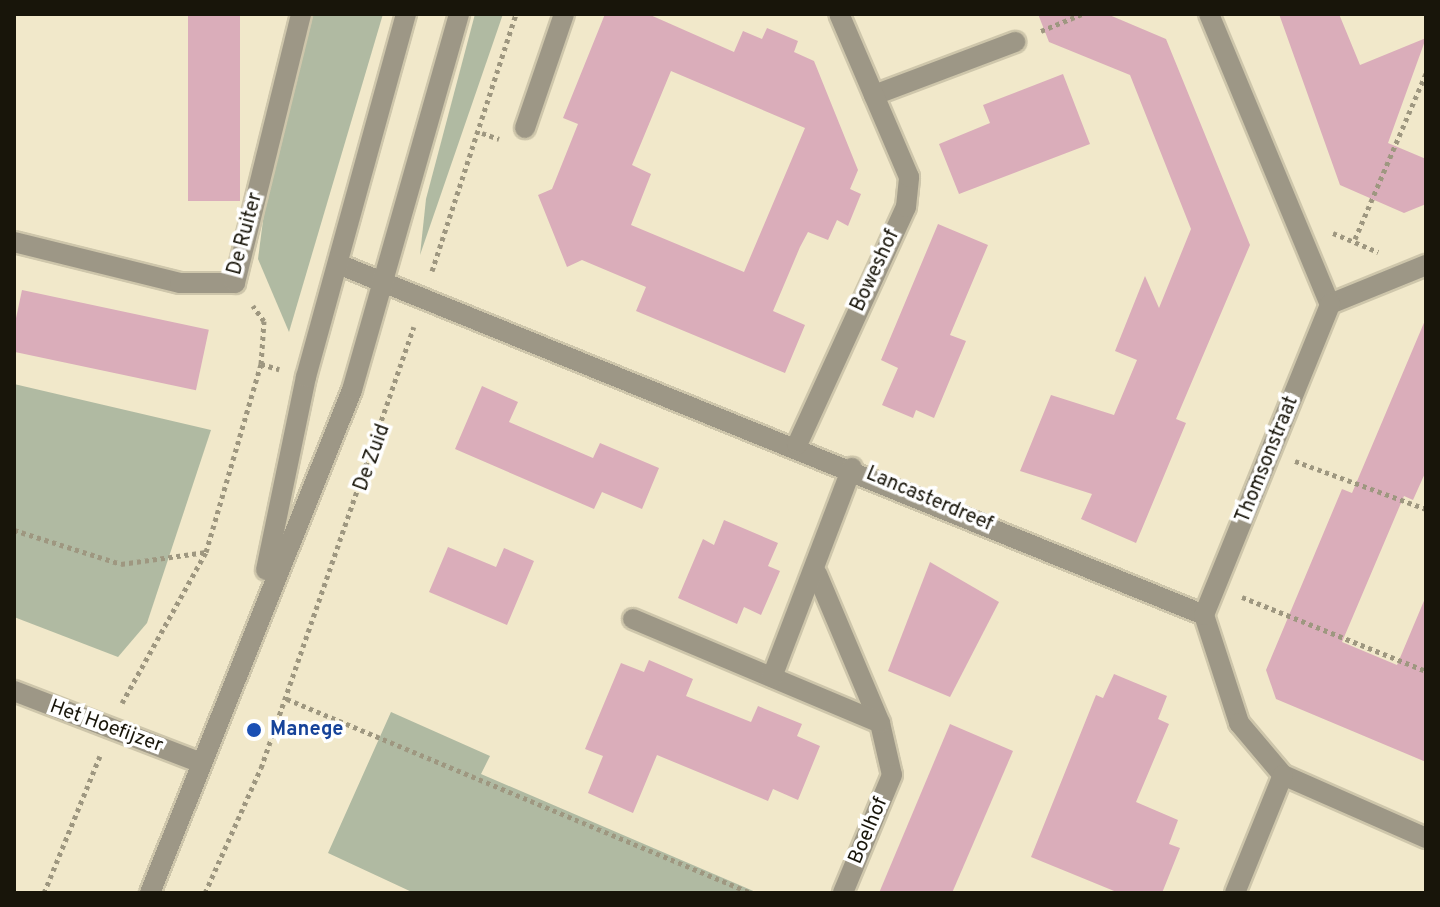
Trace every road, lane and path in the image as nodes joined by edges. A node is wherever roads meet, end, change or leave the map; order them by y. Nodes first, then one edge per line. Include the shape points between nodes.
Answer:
1 (301, 14) edge
2 (406, 14) edge
3 (459, 14) edge
4 (516, 14) edge
5 (564, 14) edge
6 (839, 14) edge
7 (1082, 14) edge
8 (1209, 14) edge
9 (1015, 42) joint
10 (1426, 73) edge
11 (874, 95) junction
12 (525, 128) dead end
13 (1355, 239) junction
14 (14, 242) edge
15 (1305, 243) junction
16 (338, 264) junction
17 (1426, 265) edge
18 (383, 279) junction
19 (1394, 279) junction
20 (235, 283) junction
21 (424, 293) junction
22 (1330, 304) junction
23 (797, 445) junction
24 (1272, 452) junction
25 (852, 468) junction
26 (1426, 509) edge
27 (14, 530) edge
28 (206, 552) junction
29 (817, 574) junction
30 (1216, 587) junction
31 (1204, 615) junction
32 (256, 617) junction
33 (633, 619) dead end
34 (1426, 671) edge
35 (772, 677) junction
36 (14, 691) edge
37 (287, 699) junction
38 (119, 711) dead end
39 (880, 723) junction
40 (107, 739) dead end
41 (199, 762) junction
42 (1283, 775) junction
43 (1426, 838) edge
44 (44, 893) edge
45 (150, 893) edge
46 (205, 893) edge
47 (751, 893) edge
48 (843, 893) edge
49 (1235, 893) edge

1 - 20 street, De Ruiter
2 - 16 street
3 - 18 street
4 - 21 path, De Zuid
5 - 12 street
6 - 11 street, Boweshof
7 - 9 path
8 - 15 street
9 - 11 street
10 - 13 path
11 - 23 street, Boweshof via 909,177 906,207
13 - 15 path via 1333,233
13 - 19 path via 1389,258
14 - 20 street, De Ruiter via 180,283
15 - 22 street
16 - 18 street, Lancasterdreef
16 - 32 street
17 - 19 street
18 - 21 street, Lancasterdreef
18 - 32 street via 352,390
19 - 22 street
20 - 28 path via 264,321 261,364
21 - 23 street, Lancasterdreef
21 - 37 path, De Zuid
22 - 24 street, Thomsonstraat
23 - 25 street, Lancasterdreef
24 - 26 path
24 - 30 street, Thomsonstraat
25 - 29 street
25 - 31 street, Lancasterdreef
27 - 28 path via 121,564
28 - 38 path
29 - 35 street
29 - 39 street, Boelhof
30 - 31 street, Thomsonstraat
30 - 34 path
31 - 42 street via 1239,723
32 - 41 street
33 - 35 street
35 - 39 street
36 - 41 street, Het Hoefijzer
37 - 46 path, De Zuid
37 - 47 path
39 - 48 street, Boelhof via 892,775
40 - 44 path
41 - 45 street
42 - 43 street
42 - 49 street

